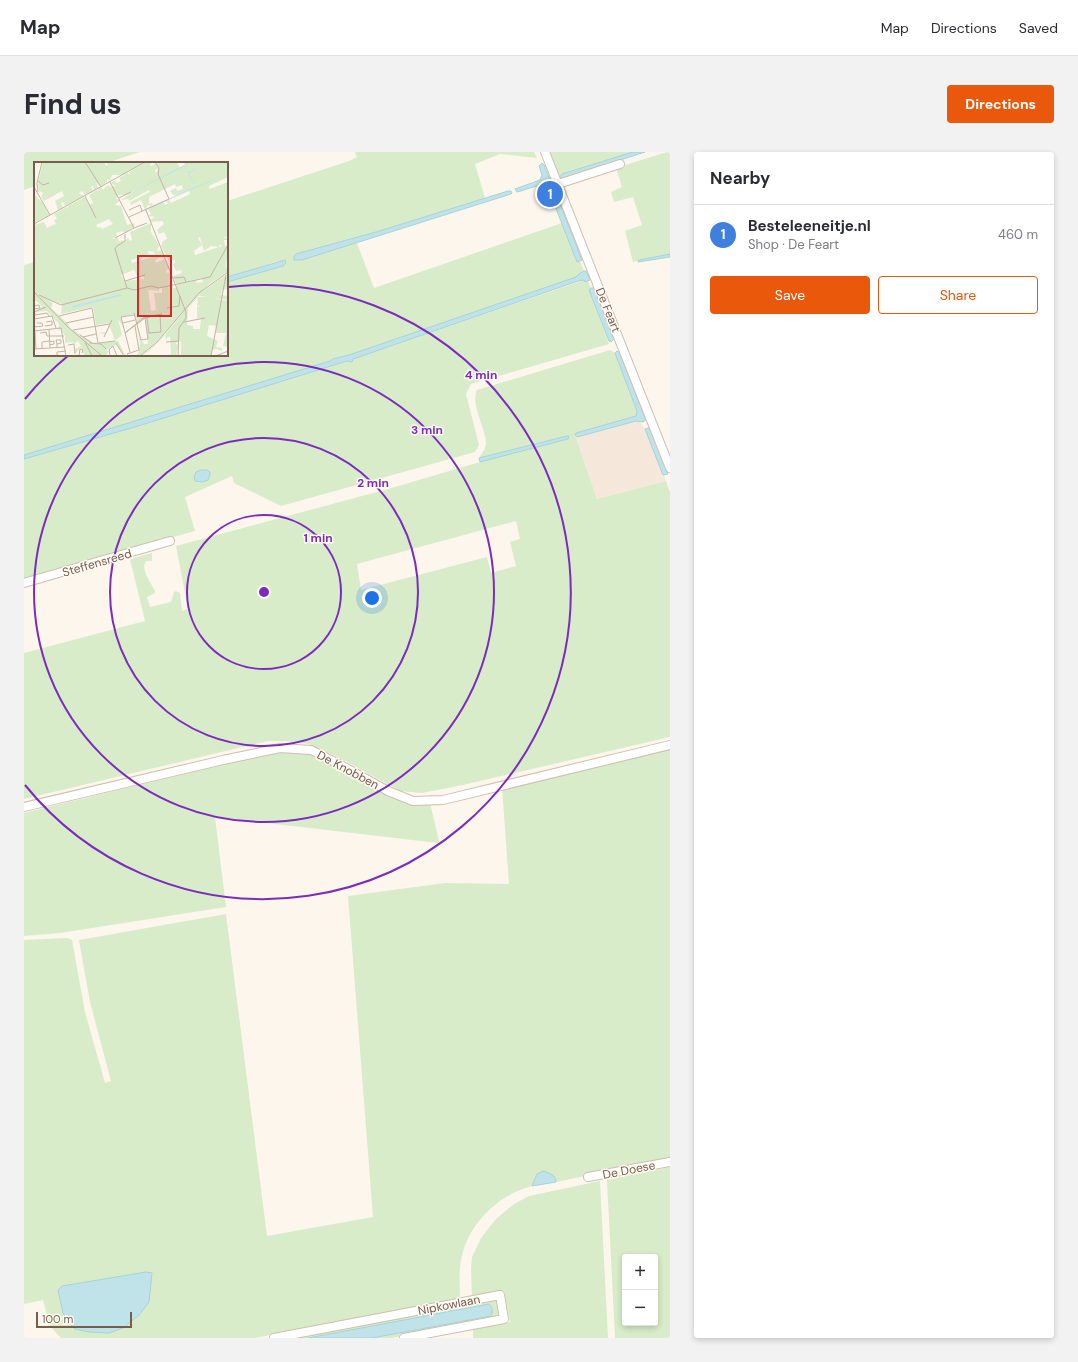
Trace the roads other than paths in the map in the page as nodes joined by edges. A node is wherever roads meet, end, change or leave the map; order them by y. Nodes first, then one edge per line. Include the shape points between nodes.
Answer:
1 (545, 152) edge
2 (620, 164) dead end
3 (558, 184) junction
4 (670, 468) edge
5 (170, 541) dead end
6 (24, 583) edge
7 (670, 746) edge
8 (24, 807) edge
9 (670, 1162) edge
10 (588, 1177) dead end
11 (451, 1334) edge
12 (274, 1338) edge
13 (404, 1338) edge

1 - 3 street, De Feart
2 - 3 street
3 - 4 street, De Feart
5 - 6 street, Steffensreed
7 - 8 street, De Knobben via 443,800 413,801 388,791 312,750 280,748
9 - 10 street, De Doese
11 - 12 street, Nipkowlaan via 504,1319 500,1295
11 - 13 street, Nipkowlaan

